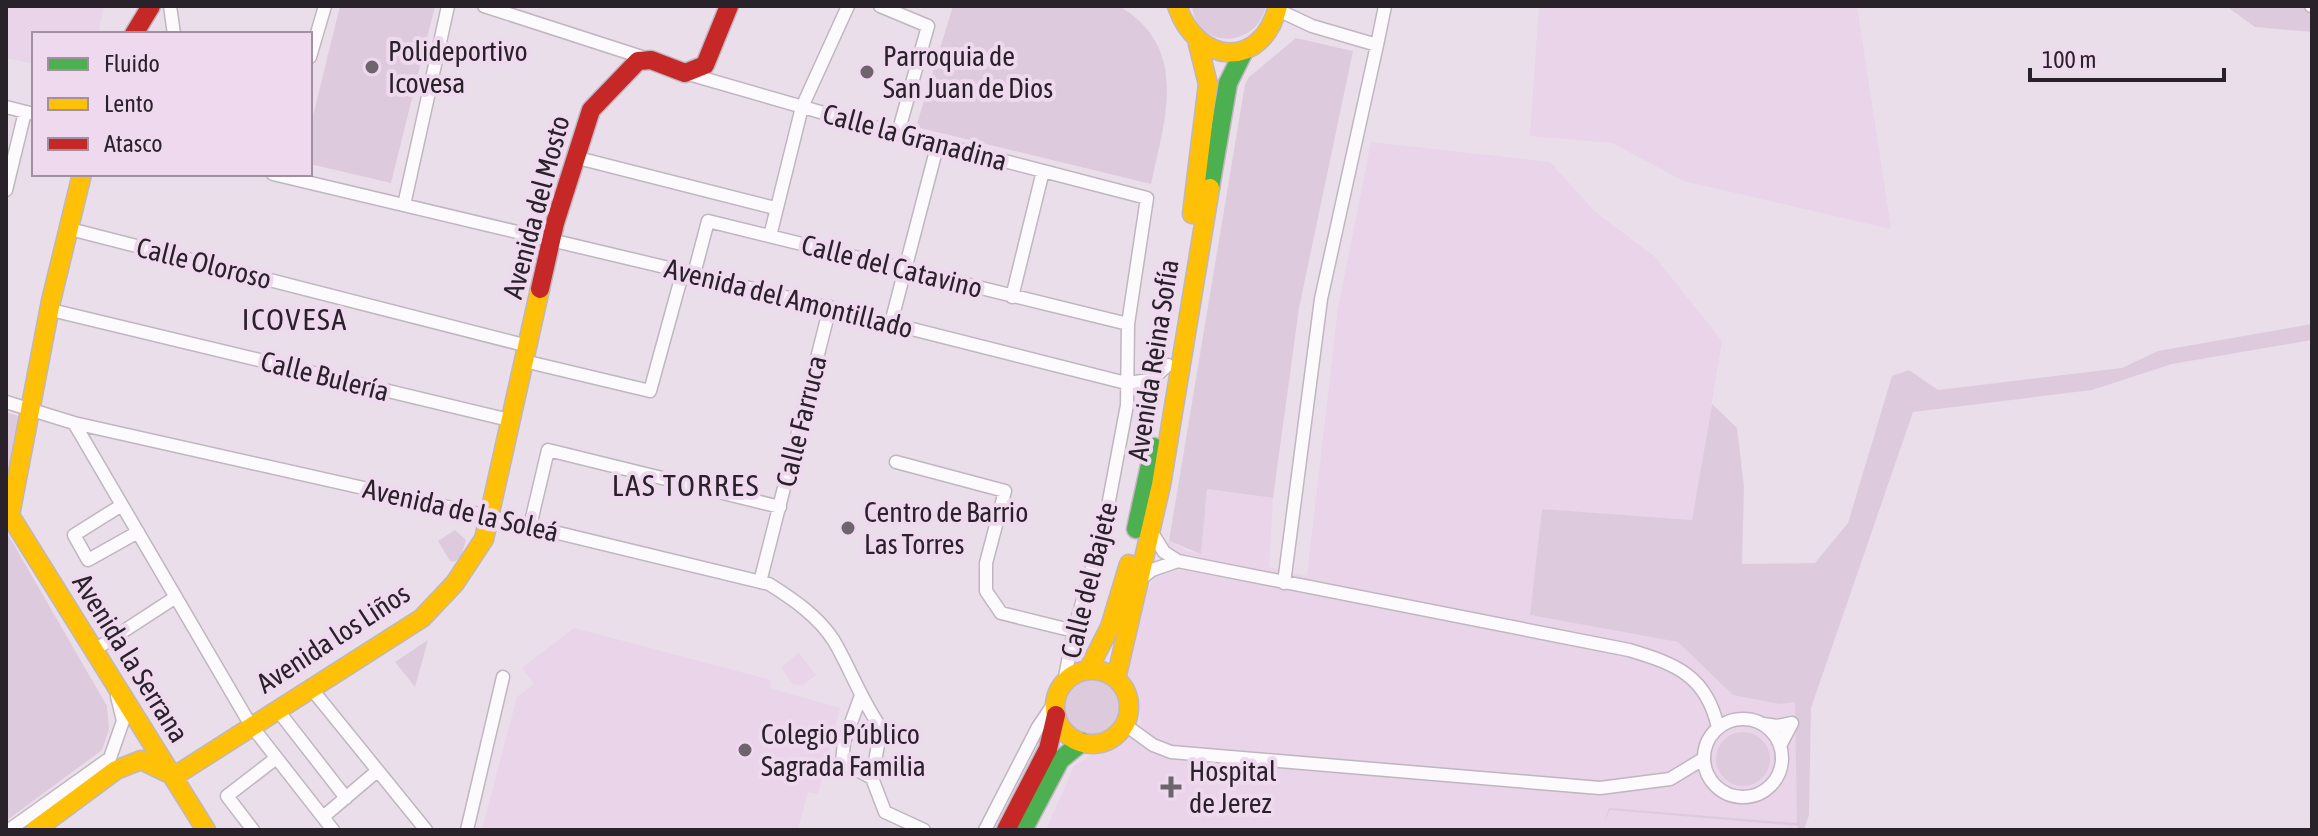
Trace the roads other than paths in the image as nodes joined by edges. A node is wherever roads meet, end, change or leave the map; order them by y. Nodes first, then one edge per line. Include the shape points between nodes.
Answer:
1 (151, 6) edge
2 (170, 6) edge
3 (325, 6) edge
4 (448, 6) edge
5 (484, 6) edge
6 (729, 6) edge
7 (848, 6) edge
8 (880, 6) edge
9 (1385, 6) edge
10 (1176, 8) edge
11 (1278, 8) edge
12 (1305, 23) junction
13 (1270, 31) junction
14 (135, 32) edge
15 (174, 32) edge
16 (1198, 44) junction
17 (1377, 45) junction
18 (312, 50) edge
19 (1244, 51) junction
20 (651, 60) junction
21 (685, 73) junction
22 (6, 107) edge
23 (802, 107) junction
24 (30, 113) edge
25 (898, 133) junction
26 (938, 143) junction
27 (574, 157) junction
28 (1043, 171) junction
29 (81, 176) edge
30 (284, 176) edge
31 (6, 190) edge
32 (1147, 198) joint
33 (404, 205) junction
34 (775, 208) junction
35 (66, 228) junction
36 (770, 236) junction
37 (552, 240) junction
38 (905, 270) junction
39 (689, 272) junction
40 (1012, 297) junction
41 (830, 307) junction
42 (47, 309) junction
43 (891, 323) junction
44 (1128, 324) junction
45 (526, 353) junction
46 (1168, 365) junction
47 (1126, 383) junction
48 (6, 402) edge
49 (32, 411) junction
50 (509, 420) junction
51 (74, 423) junction
52 (896, 462) dead end
53 (122, 505) junction
54 (780, 507) junction
55 (8, 512) edge
56 (488, 516) junction
57 (530, 526) junction
58 (1150, 529) junction
59 (138, 532) junction
60 (1178, 561) junction
61 (760, 582) junction
62 (1137, 582) junction
63 (1284, 583) junction
64 (176, 597) junction
65 (1074, 631) junction
66 (93, 651) junction
67 (1088, 670) junction
68 (503, 677) dead end
69 (1116, 679) junction
70 (114, 682) junction
71 (1064, 682) junction
72 (310, 687) junction
73 (860, 698) junction
74 (276, 708) junction
75 (1056, 709) junction
76 (250, 724) junction
77 (1124, 724) junction
78 (1763, 724) junction
79 (1718, 728) junction
80 (1082, 742) junction
81 (1780, 746) junction
82 (275, 759) junction
83 (1703, 759) junction
84 (376, 772) junction
85 (173, 777) junction
86 (872, 778) junction
87 (346, 798) junction
88 (323, 817) junction
89 (9, 830) edge
90 (35, 830) edge
91 (206, 830) edge
92 (253, 830) edge
93 (333, 830) edge
94 (426, 830) edge
95 (467, 830) edge
96 (924, 830) edge
97 (985, 830) edge
98 (1006, 830) edge
99 (1023, 830) edge

1 - 14 main road
2 - 15 street
3 - 18 street
4 - 33 street
5 - 20 street
6 - 21 main road via 705,65
7 - 23 street
8 - 25 street via 928,26
9 - 17 street
10 - 16 main road, Avenida Reina Sofía via 1186,33
11 - 12 street
11 - 13 main road
12 - 13 street
12 - 17 street
13 - 19 main road, Avenida Reina Sofía
16 - 19 main road via 1212,52
16 - 46 main road, Avenida Reina Sofía via 1208,102
17 - 63 street via 1321,299
19 - 58 main road, Avenida Reina Sofía via 1228,83
20 - 21 main road
20 - 27 main road, Avenida del Mosto via 638,61 591,110
21 - 23 street, Calle la Granadina
22 - 24 street
23 - 25 street, Calle la Granadina
23 - 34 street
24 - 31 street
25 - 26 street, Calle la Granadina
26 - 28 street, Calle la Granadina
26 - 38 street
27 - 34 street
27 - 37 main road, Avenida del Mosto
28 - 32 street, Calle la Granadina
28 - 40 street
29 - 35 main road, Avenida la Serrana
30 - 33 street, Avenida del Amontillado
32 - 44 street, Calle del Bajete
33 - 37 street, Avenida del Amontillado
34 - 36 street
35 - 42 main road, Avenida la Serrana
35 - 45 street, Calle Oloroso
36 - 38 street, Calle del Catavino
36 - 39 street, Calle del Catavino via 708,221
37 - 39 street, Avenida del Amontillado
37 - 45 main road, Avenida del Mosto
38 - 40 street, Calle del Catavino
38 - 43 street
39 - 41 street, Avenida del Amontillado
39 - 45 street, Calle Oloroso via 650,391
40 - 44 street, Calle del Catavino
41 - 43 street, Avenida del Amontillado
41 - 54 street, Calle Farruca
42 - 49 main road, Avenida la Serrana
42 - 50 street, Calle Bulería
43 - 47 street, Avenida del Amontillado
44 - 47 street, Calle del Bajete
45 - 50 main road, Avenida del Mosto
46 - 47 street via 1151,380
46 - 67 main road, Avenida Reina Sofía via 1129,564 1110,627
47 - 65 street, Calle del Bajete via 1127,405 1107,509
48 - 49 street, Avenida de la Soleá
49 - 51 street, Avenida de la Soleá
49 - 55 main road, Avenida la Serrana
50 - 56 main road, Avenida del Mosto
51 - 53 street
51 - 56 street, Avenida de la Soleá
52 - 65 street via 1005,491 986,563 986,591 1001,613
53 - 59 street
53 - 59 street via 74,535 88,560
54 - 57 street via 548,450
54 - 61 street, Calle Farruca
55 - 66 main road, Avenida la Serrana
56 - 57 street, Avenida de la Soleá
56 - 72 main road, Avenida los Liños via 484,539 471,560 422,618
57 - 61 street, Avenida de la Soleá
58 - 60 street via 1164,552
58 - 62 main road, Avenida Reina Sofía
59 - 64 street
60 - 62 street
60 - 63 street
61 - 73 street, Avenida de la Soleá via 799,602 833,639
62 - 69 main road, Avenida Reina Sofía
63 - 79 street via 1629,650 1671,663 1701,685
64 - 66 street
64 - 76 street
65 - 71 street, Calle del Bajete
66 - 70 main road, Avenida la Serrana
67 - 69 main road
67 - 71 main road
68 - 95 street
69 - 77 main road via 1127,695
70 - 85 main road, Avenida la Serrana
70 - 89 street via 123,721 110,758
71 - 75 main road
72 - 74 main road, Avenida los Liños
72 - 84 street
73 - 86 street, Avenida de la Soleá via 881,728
73 - 86 street via 842,762
74 - 76 main road, Avenida los Liños
74 - 87 street
75 - 80 main road via 1065,732
75 - 97 street via 1038,727
75 - 98 main road via 1048,749
76 - 82 street
76 - 85 main road, Avenida los Liños
77 - 80 main road via 1106,740
77 - 83 street via 1171,752 1600,788 1670,779
78 - 79 street via 1739,719
78 - 81 street
78 - 81 street via 1792,723
79 - 83 street
80 - 99 main road via 1060,760
81 - 83 street via 1780,772 1773,784 1750,797 1736,797 1713,784
82 - 88 street
82 - 92 street via 227,796
84 - 87 street
84 - 94 street
85 - 90 main road via 141,760 116,770
85 - 91 main road, Avenida la Serrana
86 - 96 street via 885,812
87 - 88 street
88 - 93 street

